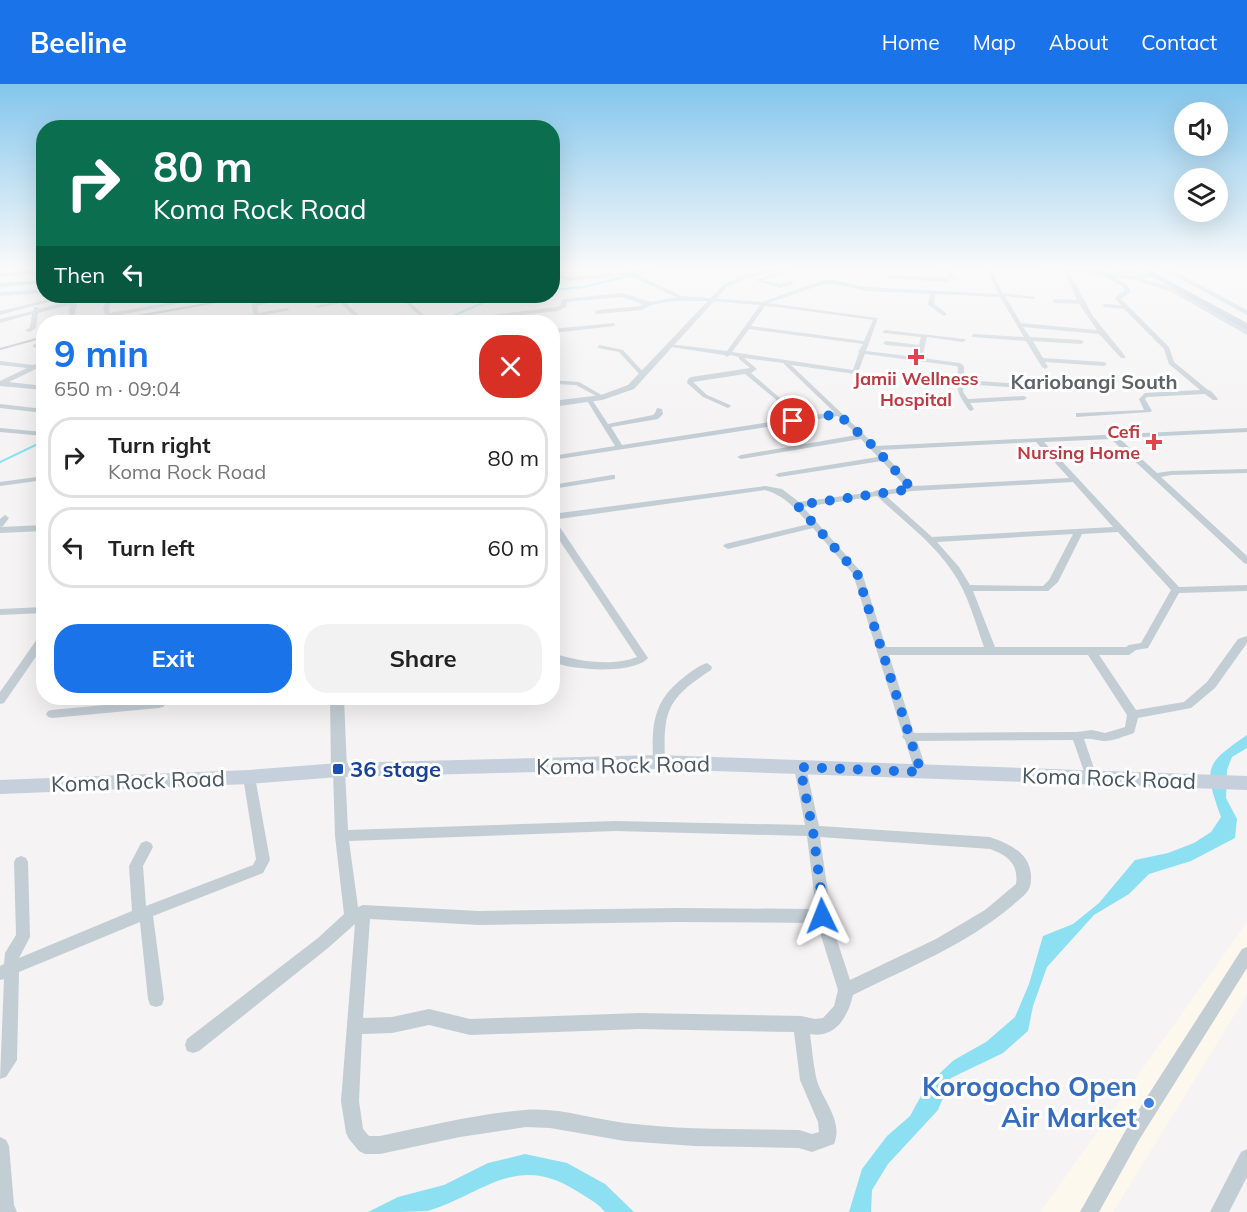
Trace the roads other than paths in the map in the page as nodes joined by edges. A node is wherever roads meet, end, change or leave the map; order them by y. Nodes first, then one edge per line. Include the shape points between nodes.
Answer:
1 (34, 319) edge
2 (695, 319) edge
3 (754, 319) edge
4 (875, 319) edge
5 (1016, 319) edge
6 (1091, 319) edge
7 (1138, 319) edge
8 (1227, 319) edge
9 (1231, 319) edge
10 (3, 320) edge
11 (14, 323) dead end
12 (613, 325) dead end
13 (1020, 325) junction
14 (21, 327) dead end
15 (748, 327) junction
16 (1247, 329) edge
17 (560, 330) edge
18 (885, 332) dead end
19 (1099, 332) junction
20 (924, 335) junction
21 (974, 336) dead end
22 (1030, 339) junction
23 (963, 340) dead end
24 (1081, 342) dead end
25 (867, 343) junction
26 (886, 343) dead end
27 (671, 345) junction
28 (600, 347) dead end
29 (922, 347) junction
30 (861, 352) junction
31 (727, 355) junction
32 (738, 356) junction
33 (1123, 357) dead end
34 (919, 358) junction
35 (0, 363) edge
36 (786, 363) junction
37 (1104, 364) dead end
38 (34, 367) joint
39 (746, 372) junction
40 (643, 375) junction
41 (959, 382) junction
42 (1, 383) edge
43 (560, 383) edge
44 (36, 387) edge
45 (1037, 387) dead end
46 (1209, 392) junction
47 (602, 397) junction
48 (1024, 398) dead end
49 (589, 399) junction
50 (1215, 399) dead end
51 (779, 400) dead end
52 (965, 401) junction
53 (560, 403) edge
54 (0, 406) edge
55 (728, 406) dead end
56 (659, 409) dead end
57 (971, 409) dead end
58 (36, 410) edge
59 (838, 414) junction
60 (1078, 415) dead end
61 (607, 426) junction
62 (0, 430) edge
63 (1247, 430) edge
64 (36, 433) edge
65 (862, 436) junction
66 (1113, 437) junction
67 (1038, 441) junction
68 (620, 448) junction
69 (875, 448) junction
70 (560, 457) edge
71 (741, 457) dead end
72 (884, 458) junction
73 (1237, 471) junction
74 (1247, 471) edge
75 (779, 475) dead end
76 (1156, 476) junction
77 (612, 477) dead end
78 (36, 479) edge
79 (1247, 479) edge
80 (1074, 480) junction
81 (0, 484) edge
82 (560, 486) edge
83 (912, 489) junction
84 (877, 492) junction
85 (797, 505) junction
86 (560, 516) edge
87 (815, 525) junction
88 (36, 528) edge
89 (0, 530) edge
90 (1119, 530) junction
91 (1079, 532) junction
92 (560, 534) edge
93 (930, 540) junction
94 (728, 546) dead end
95 (1247, 561) edge
96 (967, 588) junction
97 (1247, 588) edge
98 (1176, 590) junction
99 (36, 610) edge
100 (0, 612) edge
101 (1247, 639) edge
102 (36, 648) edge
103 (883, 651) junction
104 (1091, 651) junction
105 (991, 652) junction
106 (560, 663) edge
107 (707, 667) dead end
108 (0, 700) edge
109 (148, 705) edge
110 (337, 705) edge
111 (52, 714) dead end
112 (1133, 715) junction
113 (1077, 736) junction
114 (908, 737) junction
115 (659, 762) junction
116 (800, 767) junction
117 (339, 770) junction
118 (921, 772) junction
119 (249, 777) junction
120 (1091, 777) junction
121 (1247, 783) edge
122 (0, 787) edge
123 (813, 831) junction
124 (342, 836) junction
125 (146, 847) dead end
126 (21, 862) dead end
127 (142, 915) junction
128 (358, 915) junction
129 (822, 916) junction
130 (1247, 954) edge
131 (7, 971) edge
132 (846, 990) junction
133 (156, 999) dead end
134 (801, 1024) junction
135 (354, 1026) junction
136 (193, 1045) dead end
137 (0, 1071) edge
138 (0, 1146) edge
139 (1247, 1158) edge
140 (8, 1212) edge
141 (1089, 1212) edge
142 (1219, 1212) edge

1 - 14 street via 29,333
2 - 27 street
3 - 15 street
4 - 25 street
5 - 13 street
6 - 19 street
7 - 46 street via 1167,348 1171,363
8 - 16 main road
9 - 16 main road
10 - 11 street
12 - 17 street
13 - 19 street
13 - 22 street
15 - 25 street
15 - 31 street
18 - 20 street
19 - 33 street
20 - 23 street
20 - 29 street
21 - 22 street
22 - 24 street
22 - 37 street via 1044,364
25 - 30 street
26 - 29 street
27 - 31 street
27 - 40 street
28 - 40 street via 621,351
29 - 34 street
30 - 34 street
30 - 36 street via 855,372
31 - 32 street
32 - 36 street
32 - 39 street via 755,368
34 - 41 street via 960,365
35 - 38 street
36 - 59 street
38 - 42 street
39 - 51 street
39 - 55 street via 689,380 702,394
40 - 47 street via 631,387
41 - 45 street
41 - 52 street
42 - 44 street
43 - 47 street via 577,384
46 - 50 street
46 - 60 street via 1145,395 1142,399 1148,411 1143,412
47 - 49 street
48 - 52 street
49 - 53 street
49 - 61 street
52 - 57 street
54 - 58 street
56 - 61 street via 656,417
59 - 65 street
59 - 68 street
61 - 68 street
62 - 64 street
63 - 66 street
65 - 69 street
65 - 71 street
66 - 67 street
66 - 76 street
67 - 69 street
67 - 80 street
68 - 70 street
69 - 72 street
72 - 75 street
72 - 83 street
73 - 74 street
73 - 76 street
73 - 79 street
76 - 95 street
77 - 82 street
78 - 81 street
80 - 83 street
80 - 90 street
83 - 84 street
84 - 85 street
84 - 93 street
85 - 86 street via 779,491 765,488
85 - 87 street
87 - 94 street
87 - 103 street via 857,573
88 - 89 street
90 - 91 street
90 - 98 street
91 - 93 street
91 - 96 street via 1053,582 1045,588
92 - 106 street via 643,658 635,663
93 - 96 street
96 - 105 street
97 - 98 street
98 - 104 street via 1144,646 1129,651
99 - 100 street
101 - 112 street via 1211,685 1187,705
102 - 108 street
103 - 105 street
103 - 114 street
104 - 105 street
104 - 112 street
107 - 115 street via 672,693 661,708
109 - 111 street
110 - 117 street
112 - 113 street via 1130,729 1119,735
113 - 114 street
113 - 120 street
114 - 118 street
115 - 116 main road, Koma Rock Road
115 - 117 main road, Koma Rock Road
116 - 118 main road, Koma Rock Road
116 - 123 street
117 - 119 main road, Koma Rock Road
117 - 124 street
118 - 120 main road, Koma Rock Road
119 - 122 main road, Koma Rock Road
119 - 127 street via 262,865 251,873
120 - 121 main road, Koma Rock Road
123 - 124 street via 615,826
123 - 129 street
123 - 132 street via 990,843 1013,854 1024,869 1023,888 990,915 941,945
124 - 128 street
125 - 127 street via 136,866
126 - 131 street via 23,937 12,953
127 - 131 street
127 - 133 street
128 - 129 street
128 - 135 street
128 - 136 street
129 - 132 street
130 - 141 street via 1133,1134
131 - 137 street via 9,1060
132 - 134 street via 842,1010 827,1025
134 - 135 street via 639,1021 470,1027 429,1017
134 - 135 street via 808,1080 827,1122 828,1138 812,1143 799,1139 626,1132 526,1118 365,1145 356,1133 350,1101
138 - 140 street
139 - 142 street

